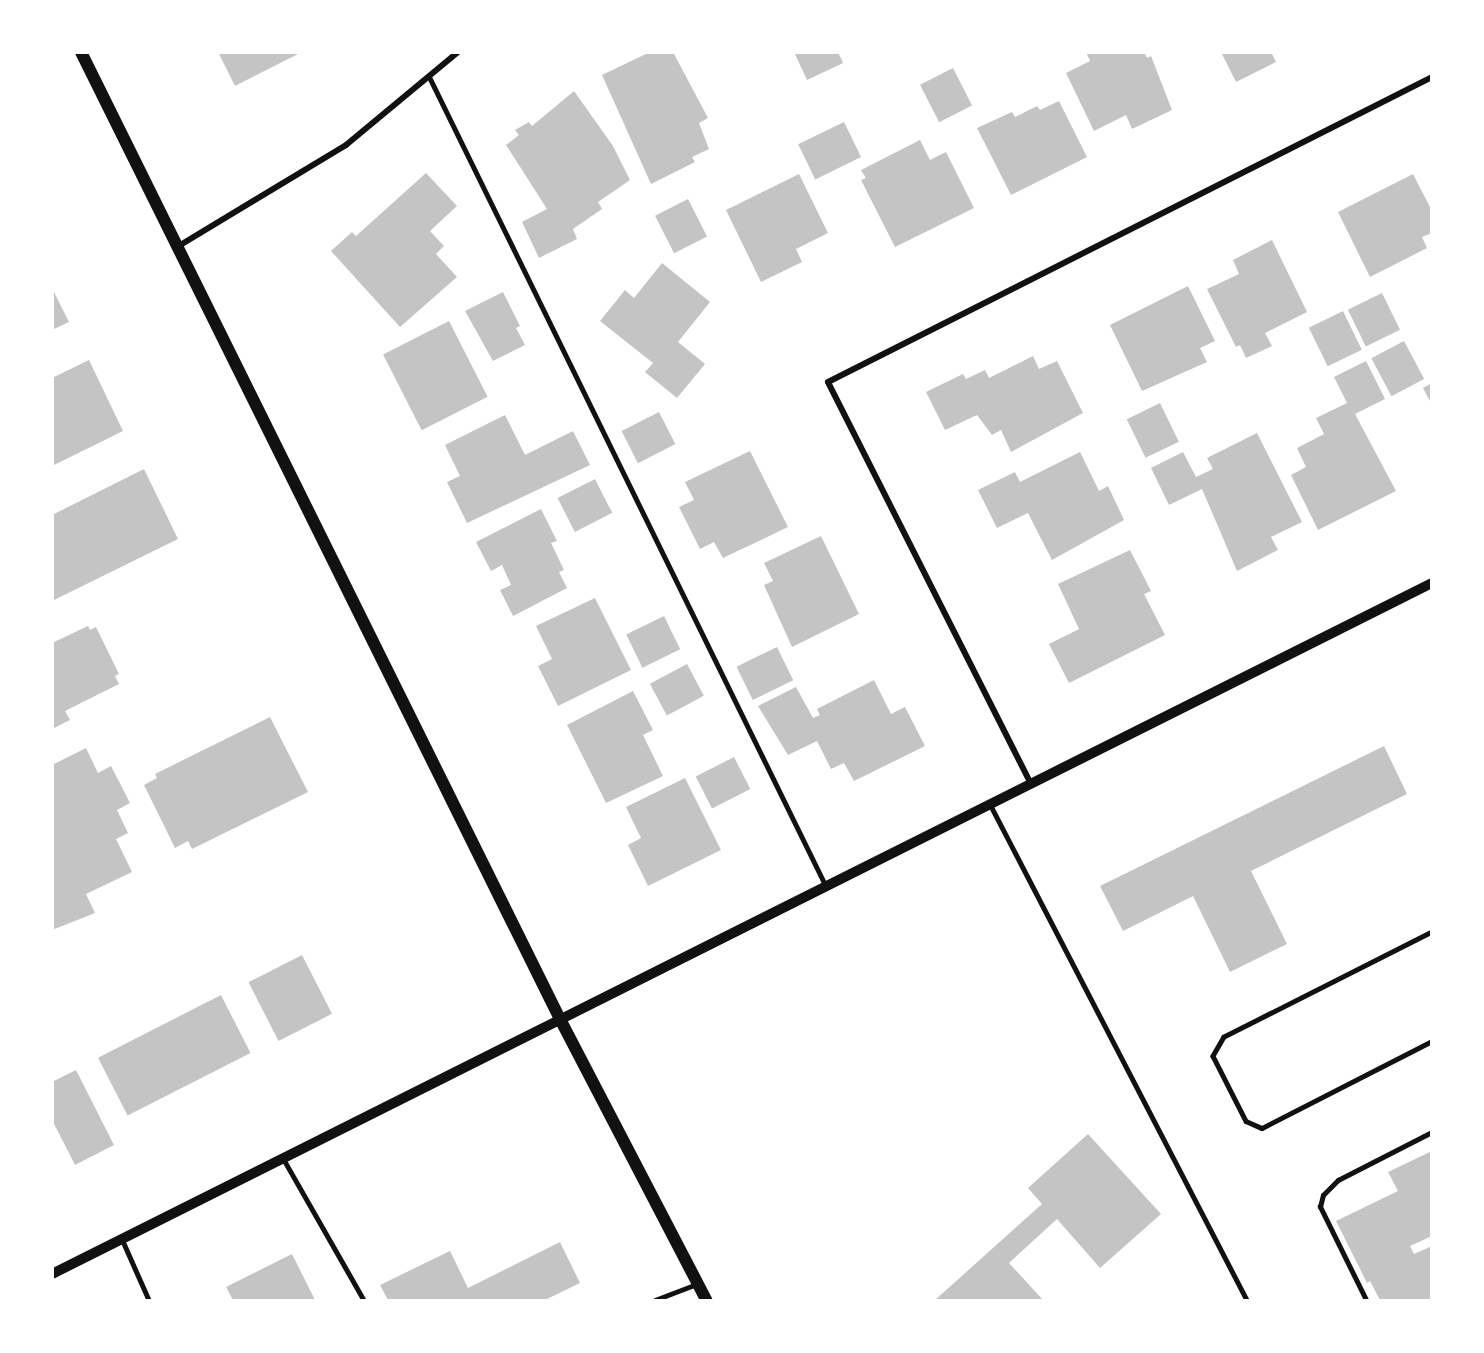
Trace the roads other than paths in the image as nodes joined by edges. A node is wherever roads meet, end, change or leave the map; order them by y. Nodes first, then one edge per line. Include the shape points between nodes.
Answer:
1 (81, 52) edge
2 (458, 52) edge
3 (429, 76) junction
4 (1431, 77) edge
5 (177, 247) junction
6 (1431, 583) edge
7 (1031, 784) junction
8 (990, 804) junction
9 (826, 886) junction
10 (1431, 932) edge
11 (560, 1019) junction
12 (1431, 1041) edge
13 (1431, 1132) edge
14 (283, 1158) junction
15 (122, 1239) junction
16 (52, 1274) edge
17 (698, 1284) junction
18 (149, 1300) edge
19 (364, 1300) edge
20 (655, 1300) edge
21 (706, 1300) edge
22 (1247, 1300) edge
23 (1366, 1300) edge

1 - 5 main road
2 - 3 street
3 - 5 street via 346,145
3 - 9 lane
4 - 7 street via 828,382
5 - 11 main road
6 - 7 street
7 - 8 street
8 - 9 street
8 - 22 lane
9 - 11 street
10 - 12 lane via 1224,1037 1213,1056 1246,1121 1262,1128
11 - 14 street
11 - 17 main road
13 - 23 lane via 1338,1180 1323,1196 1320,1207
14 - 15 street
14 - 19 lane
15 - 16 street
15 - 18 lane
17 - 20 lane
17 - 21 main road

